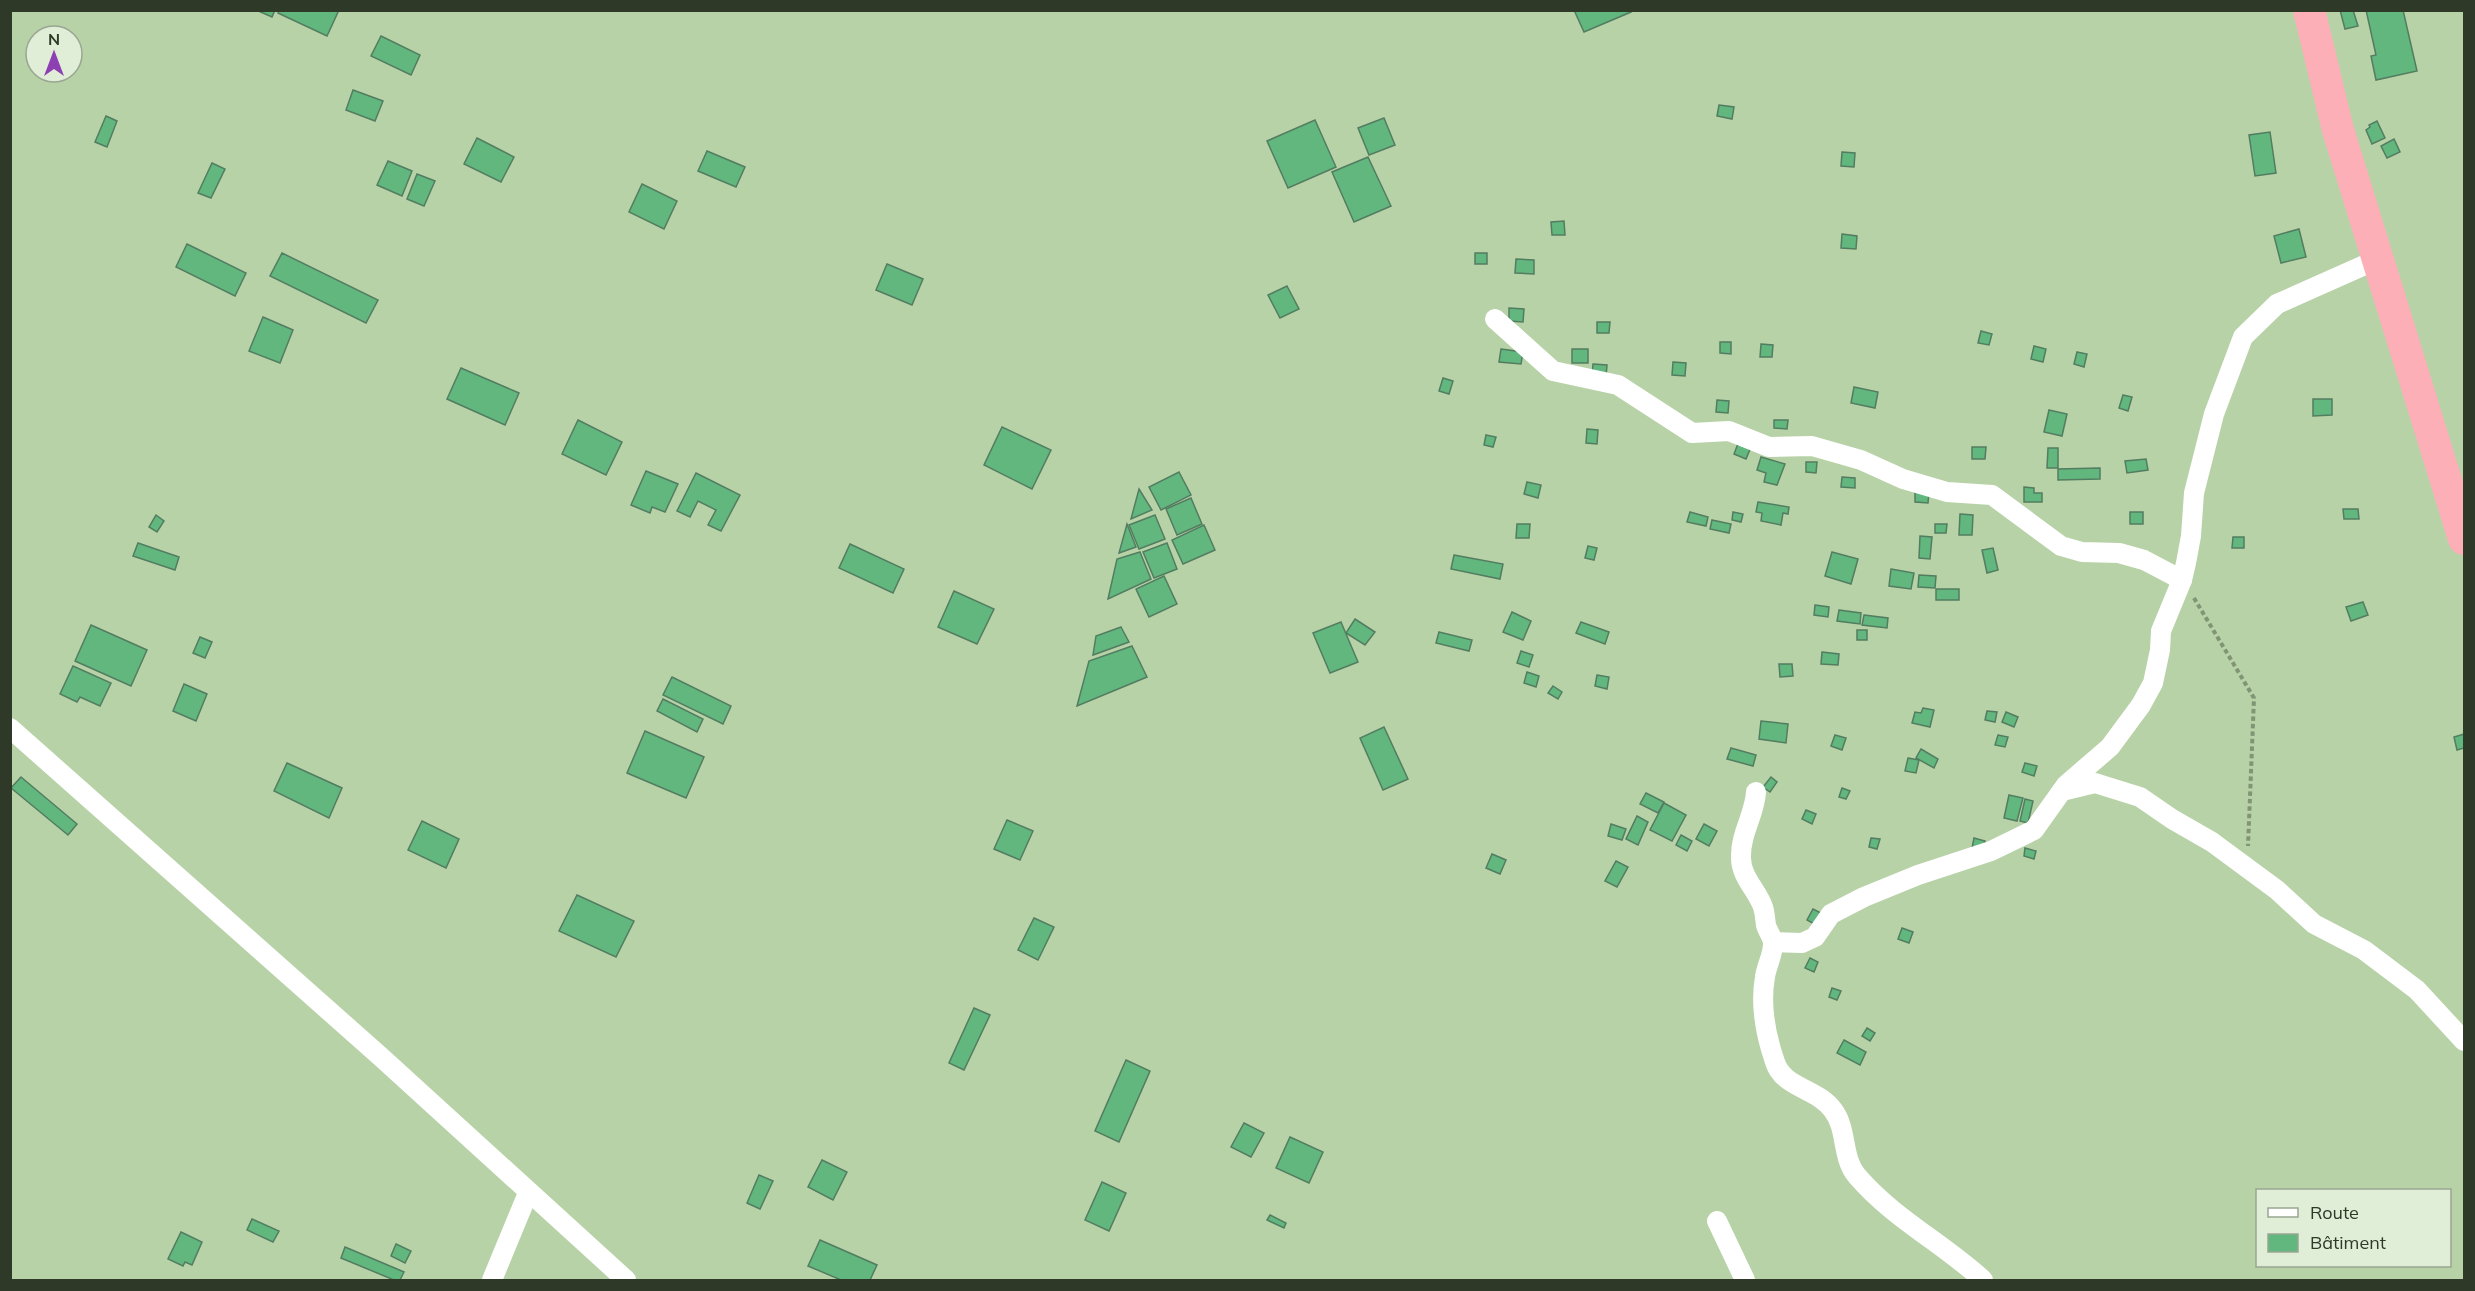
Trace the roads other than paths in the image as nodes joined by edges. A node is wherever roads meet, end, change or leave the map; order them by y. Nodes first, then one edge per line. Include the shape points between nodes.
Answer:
1 (2308, 10) edge
2 (2378, 260) junction
3 (1495, 319) dead end
4 (2464, 539) edge
5 (2182, 580) junction
6 (10, 728) edge
7 (2061, 791) junction
8 (1756, 792) dead end
9 (1773, 942) junction
10 (2464, 1041) edge
11 (528, 1193) junction
12 (1717, 1221) dead end
13 (492, 1281) edge
14 (626, 1281) edge
15 (1745, 1281) edge
16 (1983, 1281) edge

1 - 2 highway via 2338,130
2 - 4 highway
2 - 5 street via 2277,304 2243,337 2214,414 2194,493
3 - 5 street via 1552,371 1618,386 1692,433 1729,431 1769,447 1812,446 1947,492 1992,495 2061,546 2144,560
5 - 7 street via 2161,631 2152,683 2141,705 2110,747
6 - 11 street via 381,1057
7 - 9 street via 2034,830 1864,897 1832,914 1815,936 1802,942
7 - 10 street via 2095,783 2140,797 2212,842 2277,890 2314,924 2364,950 2417,990
8 - 9 street via 1741,859 1763,907
9 - 16 street via 1764,979 1763,1011 1775,1065 1789,1082 1806,1088 1832,1109 1845,1135 1848,1161 1856,1175 1888,1206
11 - 13 street
11 - 14 street
12 - 15 street

